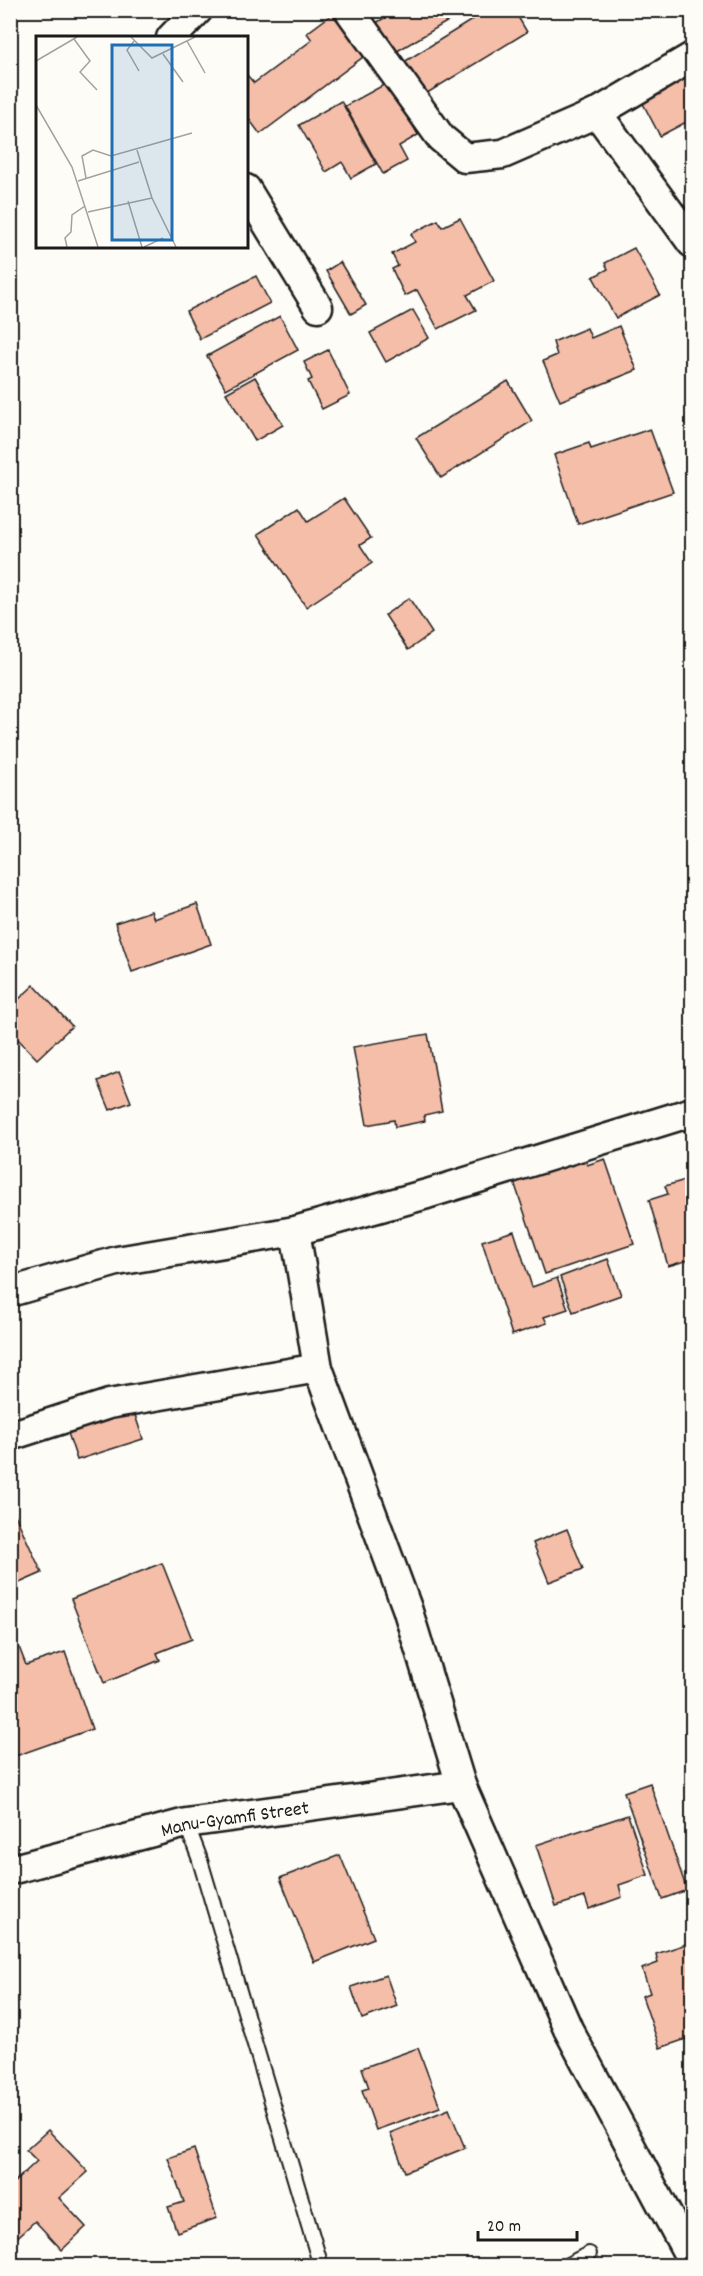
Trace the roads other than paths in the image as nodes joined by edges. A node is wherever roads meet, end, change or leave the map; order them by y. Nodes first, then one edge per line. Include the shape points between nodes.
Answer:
1 (198, 10) edge
2 (349, 10) edge
3 (173, 36) edge
4 (693, 57) edge
5 (597, 113) junction
6 (248, 192) edge
7 (693, 243) edge
8 (318, 307) dead end
9 (693, 1112) edge
10 (295, 1231) junction
11 (10, 1292) edge
12 (318, 1368) junction
13 (10, 1436) edge
14 (461, 1785) junction
15 (186, 1823) junction
16 (10, 1870) edge
17 (589, 2254) dead end
18 (693, 2261) edge
19 (321, 2265) edge
20 (566, 2265) edge

1 - 3 street
2 - 5 street via 441,138 465,158 503,154
4 - 5 street
5 - 7 street
6 - 8 street
9 - 10 street
10 - 11 street via 117,1261
10 - 12 street
12 - 13 street via 109,1404
12 - 14 street via 407,1608
14 - 15 street, Manu-Gyamfi Street
14 - 18 street via 568,2029
15 - 16 street, Manu-Gyamfi Street
15 - 19 lane
17 - 20 lane

